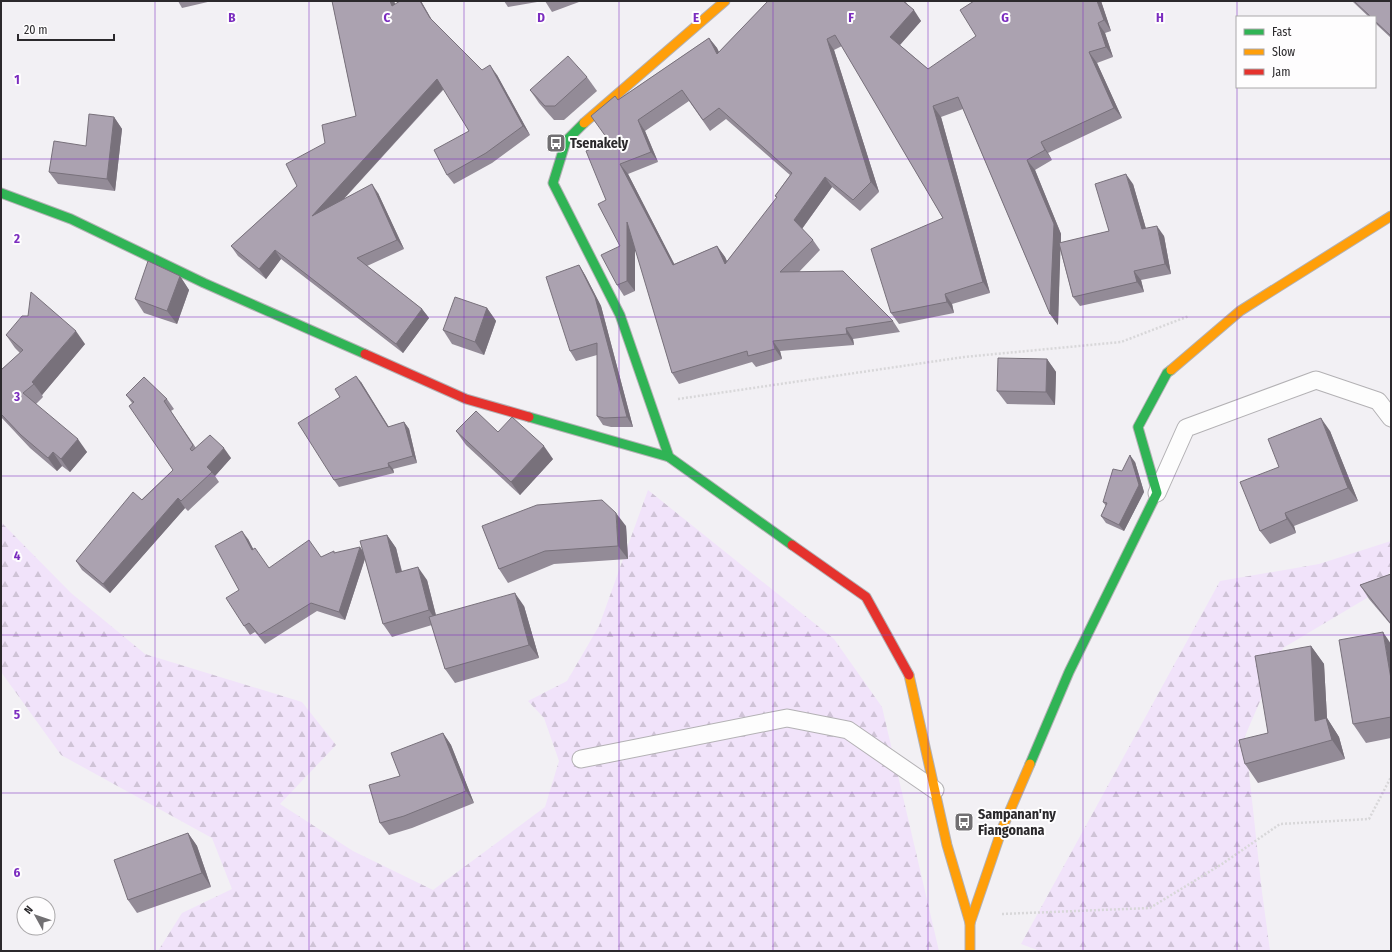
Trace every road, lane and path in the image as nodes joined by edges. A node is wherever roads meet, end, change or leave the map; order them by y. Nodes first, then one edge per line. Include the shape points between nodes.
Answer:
1 (725, 1) edge
2 (1, 192) edge
3 (1391, 216) edge
4 (1193, 314) dead end
5 (650, 402) junction
6 (1391, 418) edge
7 (669, 457) junction
8 (1157, 493) junction
9 (581, 759) dead end
10 (1391, 777) edge
11 (935, 790) junction
12 (970, 922) junction
13 (970, 951) edge

1 - 5 street via 566,141 553,183 620,316
2 - 7 street via 71,219 204,283 466,399
3 - 8 street via 1240,311 1167,373 1138,428
4 - 5 path via 1121,342 964,357
5 - 7 street
6 - 8 lane via 1378,401 1316,380 1186,428
7 - 11 street via 866,597 909,673
8 - 12 street via 1069,672 1002,829
9 - 11 lane via 787,718 848,730
10 - 12 path via 1369,819 1280,824 1222,864 1150,908 1007,913
11 - 12 street via 947,845
12 - 13 street

